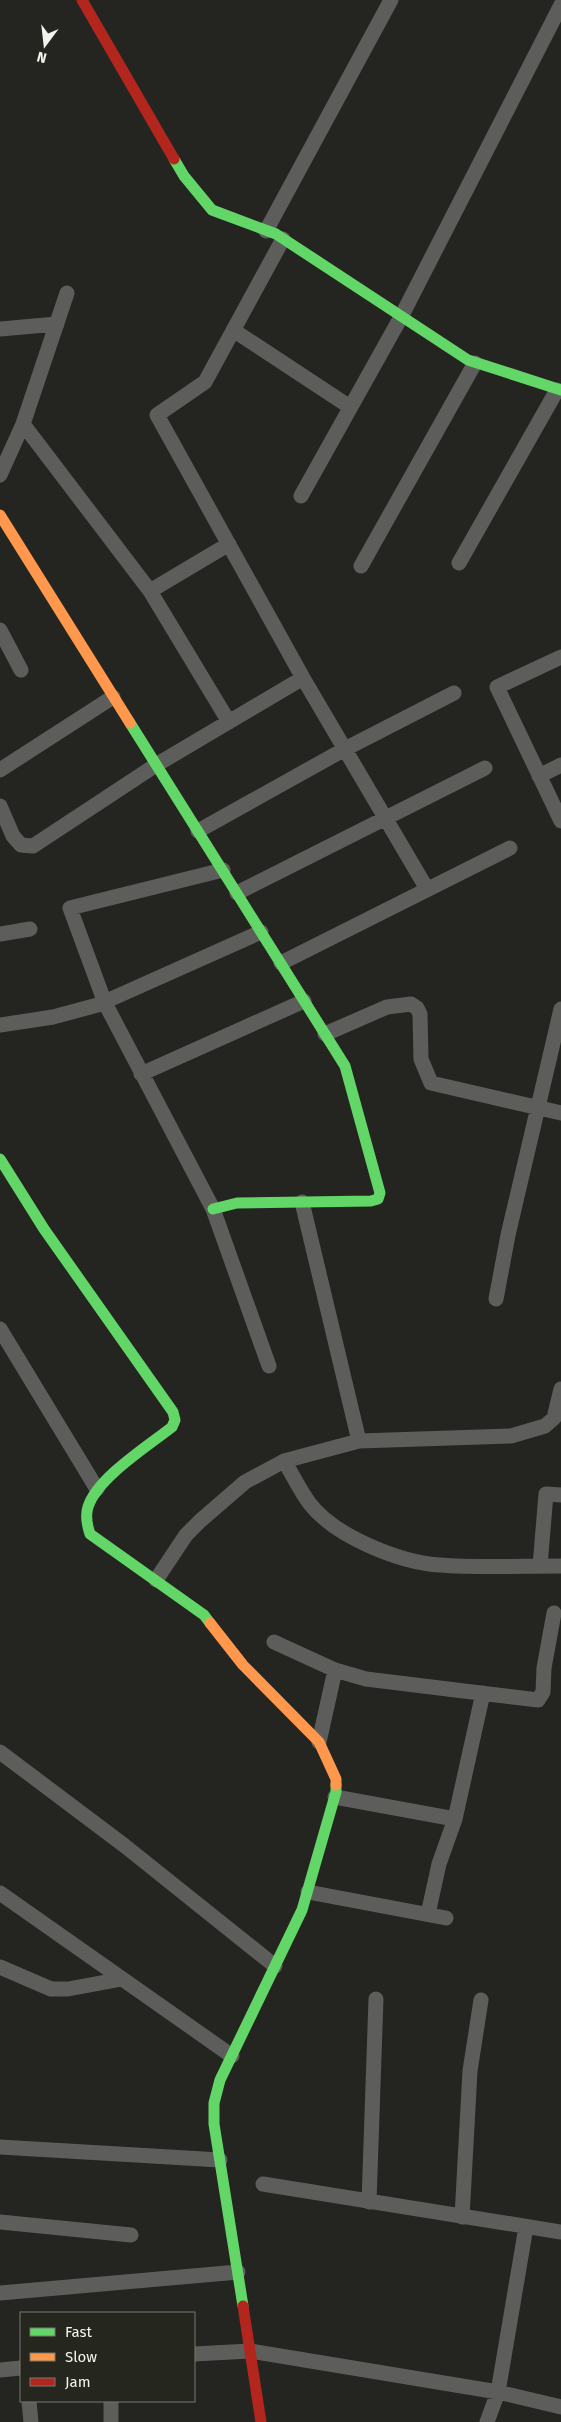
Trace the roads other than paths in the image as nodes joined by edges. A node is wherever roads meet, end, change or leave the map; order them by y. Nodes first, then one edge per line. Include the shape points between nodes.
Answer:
1 (82, 0) edge
2 (391, 0) edge
3 (561, 4) edge
4 (266, 231) junction
5 (283, 239) junction
6 (67, 293) dead end
7 (401, 317) junction
8 (57, 324) junction
9 (0, 329) edge
10 (233, 330) junction
11 (475, 363) junction
12 (559, 390) edge
13 (350, 407) junction
14 (24, 424) junction
15 (0, 474) edge
16 (302, 496) dead end
17 (0, 516) edge
18 (229, 544) junction
19 (459, 563) dead end
20 (361, 566) dead end
21 (150, 590) junction
22 (0, 630) edge
23 (561, 657) edge
24 (21, 670) dead end
25 (303, 678) junction
26 (454, 692) dead end
27 (113, 697) junction
28 (229, 722) junction
29 (345, 750) junction
30 (156, 765) junction
31 (561, 765) edge
32 (485, 768) dead end
33 (0, 770) edge
34 (539, 776) junction
35 (0, 806) edge
36 (386, 818) junction
37 (561, 822) edge
38 (198, 831) junction
39 (510, 848) dead end
40 (223, 870) junction
41 (427, 889) junction
42 (237, 893) junction
43 (30, 929) dead end
44 (261, 932) junction
45 (0, 934) edge
46 (281, 963) junction
47 (304, 1001) junction
48 (105, 1003) junction
49 (561, 1009) edge
50 (0, 1025) edge
51 (325, 1034) junction
52 (141, 1074) junction
53 (537, 1108) junction
54 (561, 1113) edge
55 (0, 1159) edge
56 (302, 1202) junction
57 (213, 1209) junction
58 (496, 1299) dead end
59 (0, 1329) edge
60 (269, 1366) dead end
61 (561, 1389) edge
62 (545, 1426) junction
63 (561, 1427) edge
64 (359, 1441) junction
65 (284, 1461) junction
66 (97, 1490) junction
67 (561, 1495) edge
68 (540, 1566) junction
69 (561, 1566) edge
70 (156, 1580) junction
71 (554, 1613) dead end
72 (274, 1642) dead end
73 (335, 1670) junction
74 (483, 1693) junction
75 (319, 1742) junction
76 (0, 1752) edge
77 (335, 1797) junction
78 (455, 1819) junction
79 (308, 1892) junction
80 (0, 1893) edge
81 (428, 1914) junction
82 (446, 1918) dead end
83 (275, 1966) junction
84 (0, 1967) edge
85 (122, 1979) junction
86 (376, 1999) dead end
87 (480, 2000) dead end
88 (232, 2056) junction
89 (0, 2147) edge
90 (220, 2160) junction
91 (264, 2184) dead end
92 (369, 2202) junction
93 (462, 2217) junction
94 (0, 2222) edge
95 (526, 2227) junction
96 (561, 2232) edge
97 (132, 2235) dead end
98 (238, 2272) junction
99 (0, 2293) edge
100 (250, 2351) junction
101 (195, 2354) edge
102 (20, 2368) edge
103 (0, 2370) edge
104 (498, 2392) junction
105 (29, 2402) edge
106 (111, 2402) edge
107 (561, 2407) edge
108 (32, 2422) edge
109 (111, 2422) edge
110 (261, 2422) edge
111 (487, 2422) edge

1 - 4 street via 184,176 212,210
2 - 4 street
3 - 7 street
4 - 5 street
5 - 7 street
5 - 10 street
6 - 8 street
7 - 11 street
7 - 13 street
8 - 9 street
8 - 14 street
10 - 13 street
10 - 18 street via 205,382 157,415
11 - 12 street
11 - 20 street
12 - 19 street
13 - 16 street
14 - 15 street
14 - 21 street
17 - 27 street
18 - 21 street
18 - 25 street
21 - 28 street
22 - 24 street
23 - 34 street via 497,687
25 - 28 street
25 - 29 street
26 - 29 street
27 - 30 street
27 - 33 street
28 - 30 street
29 - 36 street
29 - 38 street
30 - 35 street via 33,846 21,845 13,836
30 - 38 street
31 - 34 street
32 - 36 street
34 - 37 street
36 - 41 street
36 - 42 street
38 - 40 street
39 - 41 street
40 - 42 street
40 - 48 street via 70,908
41 - 46 street
42 - 44 street
43 - 45 street
44 - 46 street
44 - 48 street
46 - 47 street
47 - 51 street
47 - 52 street
48 - 50 street via 53,1017
48 - 52 street
49 - 53 street
51 - 53 street via 386,1007 411,1004 420,1014 421,1059 431,1083
51 - 56 street via 351,1082 380,1192 378,1199 371,1202
52 - 57 street
53 - 54 street
53 - 58 street
55 - 66 street via 44,1229 173,1412 175,1420 172,1427
56 - 57 street via 237,1203
56 - 64 street
57 - 60 street
59 - 66 street
61 - 62 street via 554,1418
62 - 63 street
62 - 64 street via 511,1436
64 - 65 street
65 - 68 street via 310,1504 329,1523 360,1541 404,1558 437,1565
65 - 70 street via 245,1482 200,1521 186,1535
66 - 70 street via 88,1504 86,1523 90,1534
67 - 68 street via 546,1494
68 - 69 street
70 - 75 street via 204,1615 243,1664
71 - 74 street via 543,1692 538,1700
72 - 73 street
73 - 74 street via 366,1679
73 - 75 street
74 - 78 street
75 - 77 street via 336,1779
76 - 83 street via 125,1846
77 - 78 street
77 - 79 street
78 - 81 street via 439,1864
79 - 81 street
79 - 83 street
80 - 85 street
81 - 82 street
83 - 88 street
84 - 85 street via 51,1988 68,1989
85 - 88 street
86 - 92 street
87 - 93 street via 470,2071
88 - 90 street via 220,2080 214,2103
89 - 90 street
90 - 98 street
91 - 92 street
92 - 93 street
93 - 95 street
94 - 97 street
95 - 96 street
95 - 104 street
98 - 99 street
98 - 100 street
100 - 101 street
100 - 104 street
100 - 110 street
102 - 103 street
104 - 107 street
104 - 111 street
105 - 108 street
106 - 109 street

